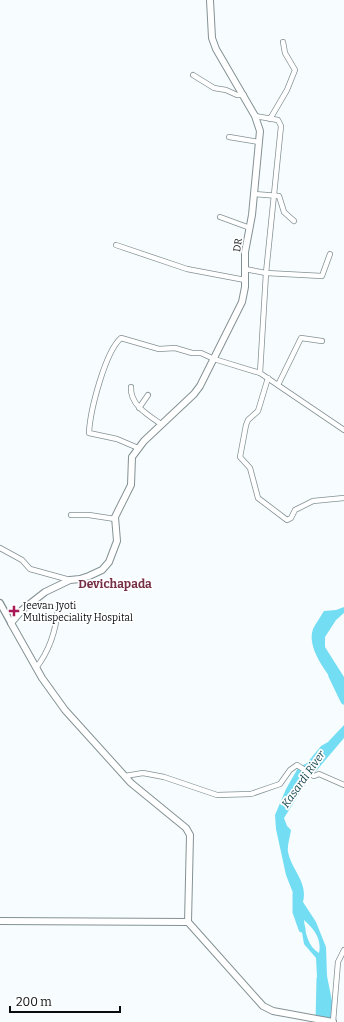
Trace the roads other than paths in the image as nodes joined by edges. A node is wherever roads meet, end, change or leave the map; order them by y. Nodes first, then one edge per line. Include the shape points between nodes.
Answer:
1 (210, 0) edge
2 (283, 42) dead end
3 (193, 75) dead end
4 (244, 96) junction
5 (255, 116) junction
6 (270, 119) junction
7 (229, 137) dead end
8 (259, 142) junction
9 (254, 194) junction
10 (274, 194) junction
11 (220, 217) dead end
12 (294, 222) dead end
13 (250, 228) junction
14 (116, 245) dead end
15 (330, 254) dead end
16 (245, 269) junction
17 (266, 273) junction
18 (245, 280) junction
19 (322, 341) dead end
20 (214, 359) junction
21 (260, 373) junction
22 (268, 378) junction
23 (278, 385) junction
24 (131, 387) dead end
25 (148, 395) dead end
26 (139, 408) junction
27 (161, 424) junction
28 (344, 430) edge
29 (138, 448) junction
30 (344, 498) edge
31 (71, 515) dead end
32 (115, 519) junction
33 (0, 548) edge
34 (70, 580) junction
35 (0, 603) edge
36 (58, 608) dead end
37 (11, 622) junction
38 (36, 668) junction
39 (125, 776) junction
40 (344, 785) edge
41 (0, 921) edge
42 (188, 922) junction
43 (344, 950) edge
44 (333, 1022) edge

1 - 4 main road, DR via 212,38
2 - 6 street via 295,70
3 - 4 street via 214,88
4 - 5 main road, DR
5 - 6 street
5 - 8 main road, DR via 260,131
6 - 10 street via 278,120 281,126
7 - 8 street
8 - 9 main road, DR
9 - 10 street
9 - 13 main road, DR
10 - 12 street via 279,196 284,212
10 - 17 street
11 - 13 street
13 - 16 main road, DR via 245,252
14 - 18 street via 187,269
15 - 17 street via 322,276
16 - 17 street
16 - 18 main road, DR
17 - 21 street
18 - 20 main road, DR via 242,302
19 - 23 street via 301,338
20 - 21 street
20 - 27 main road, DR via 194,394
20 - 29 street via 201,353 190,353 175,348 159,349 123,338 119,340 98,384 95,405 90,415 89,433 117,439
21 - 22 street
22 - 23 street
22 - 30 street via 258,411 247,422 240,451 241,460 251,470 258,498 287,520 295,510 313,501
23 - 28 street
24 - 26 street via 130,395
25 - 26 street
26 - 27 street
27 - 29 main road, DR
29 - 32 main road, DR via 132,457 131,485
31 - 32 street
32 - 34 main road via 117,541 110,562 90,576
33 - 34 street via 22,560 30,569
34 - 37 main road via 34,600
35 - 37 street
36 - 38 street via 51,644
37 - 38 main road
38 - 39 main road via 65,710
39 - 40 street via 143,773 164,777 217,795 251,794 280,784 297,764 314,776 319,774
39 - 42 main road via 190,834
41 - 42 main road
42 - 44 main road via 263,1006 273,1011
43 - 44 street via 338,962

